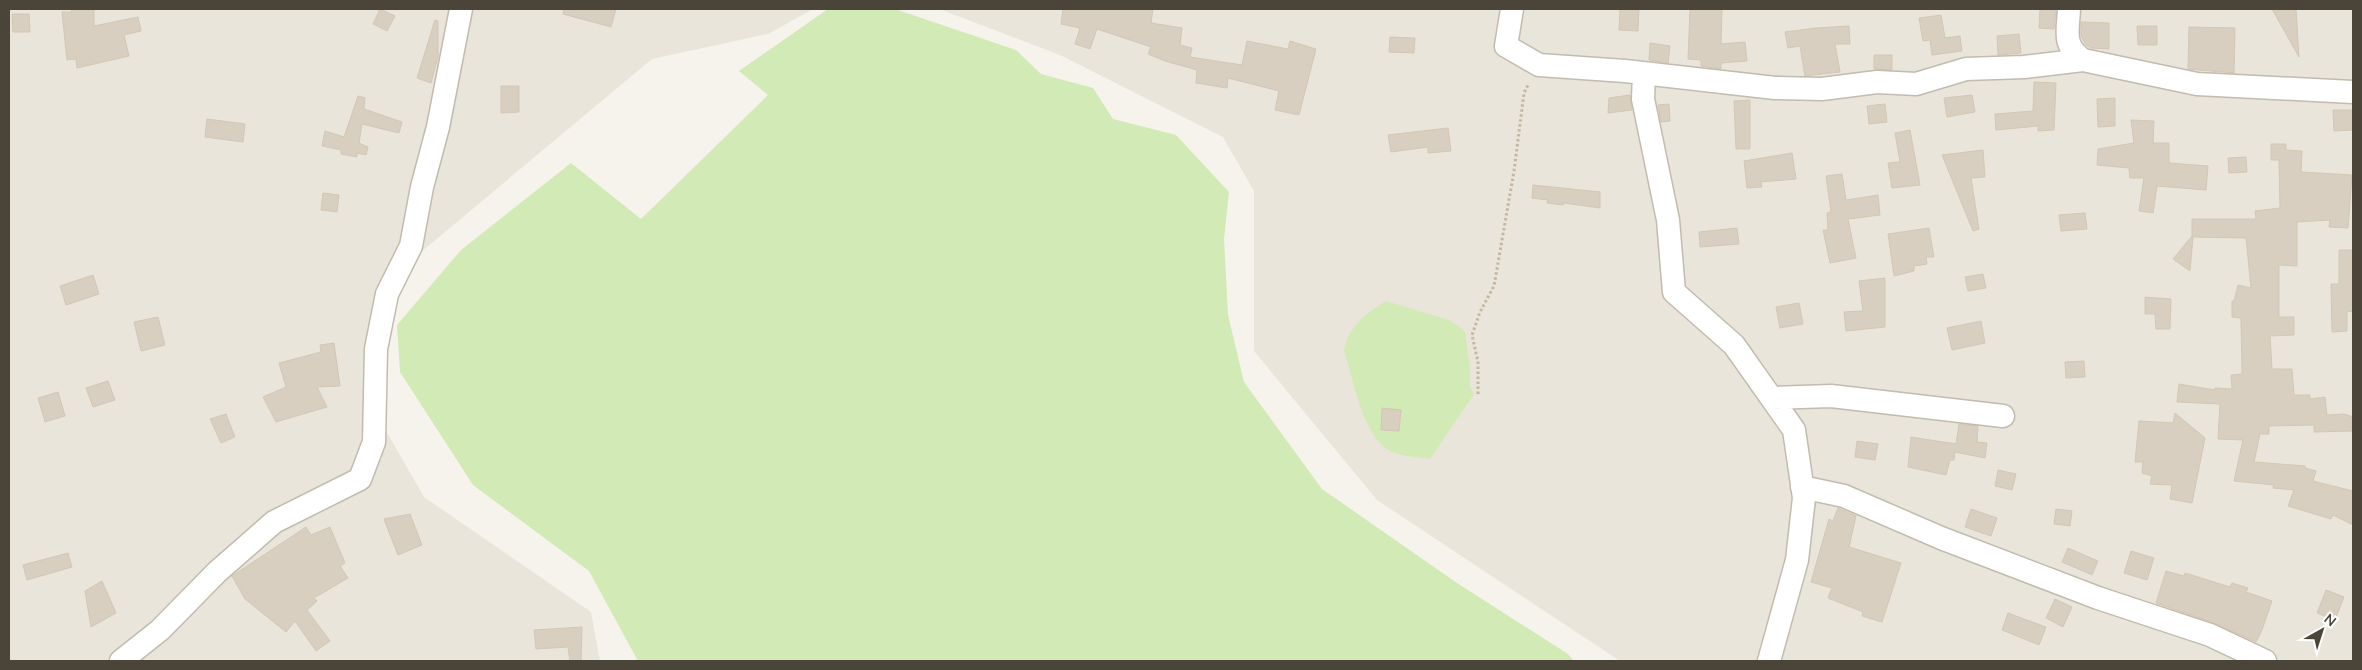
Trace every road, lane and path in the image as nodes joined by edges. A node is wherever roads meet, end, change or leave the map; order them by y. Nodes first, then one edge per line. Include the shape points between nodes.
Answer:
1 (461, 9) edge
2 (1512, 9) edge
3 (2069, 9) edge
4 (2083, 60) junction
5 (1539, 65) junction
6 (1644, 73) junction
7 (2353, 92) edge
8 (1478, 394) dead end
9 (1772, 398) junction
10 (2003, 416) dead end
11 (1802, 487) junction
12 (120, 661) edge
13 (1769, 661) edge
14 (2265, 661) edge

1 - 12 street via 411,246 387,294 376,349 374,442 360,479 274,522 217,572 160,630
2 - 5 street via 1506,46
3 - 4 street via 2067,42 2071,52
4 - 6 street via 1966,69 1916,84 1876,82 1822,89 1775,88
4 - 7 street via 2197,84
5 - 6 street
5 - 8 path via 1524,93 1494,286 1472,335 1478,362
6 - 9 street via 1643,99 1668,220 1674,292 1734,345
9 - 10 street via 1831,396
9 - 11 street via 1794,430
11 - 13 street via 1804,498 1797,560
11 - 14 street via 1844,496 2098,598 2210,635

